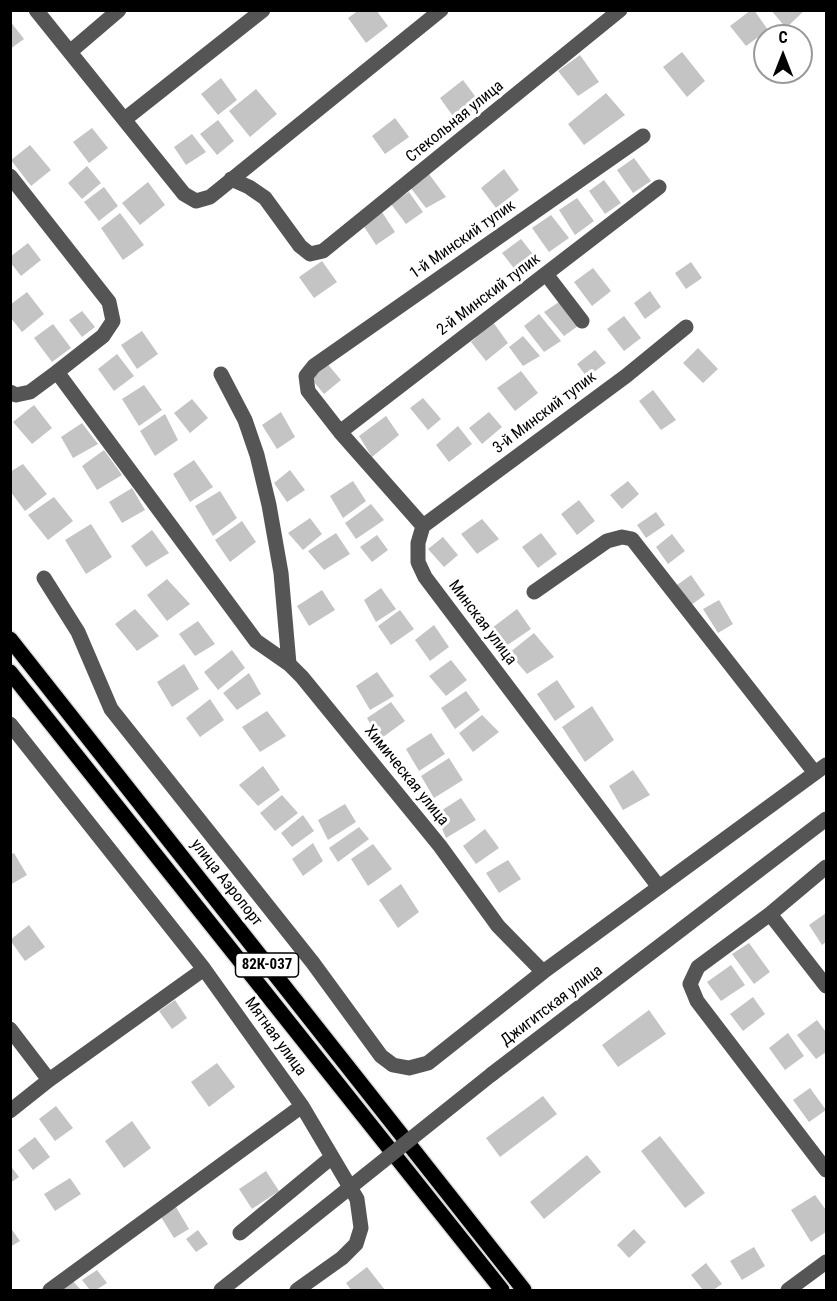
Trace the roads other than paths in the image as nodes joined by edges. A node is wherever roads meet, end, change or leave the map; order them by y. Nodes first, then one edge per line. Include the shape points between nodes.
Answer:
1 (36, 10) edge
2 (119, 10) edge
3 (262, 10) edge
4 (441, 10) edge
5 (620, 10) edge
6 (70, 51) junction
7 (125, 119) junction
8 (643, 136) dead end
9 (10, 176) edge
10 (231, 179) junction
11 (659, 188) dead end
12 (546, 274) junction
13 (582, 321) dead end
14 (686, 327) dead end
15 (57, 372) junction
16 (221, 374) dead end
17 (10, 392) edge
18 (340, 432) junction
19 (423, 526) junction
20 (44, 578) dead end
21 (534, 592) dead end
22 (10, 639) edge
23 (289, 664) junction
24 (10, 672) edge
25 (10, 724) edge
26 (821, 769) edge
27 (826, 819) edge
28 (826, 867) edge
29 (658, 886) junction
30 (770, 914) junction
31 (204, 969) junction
32 (543, 972) junction
33 (826, 986) edge
34 (10, 1029) edge
35 (49, 1080) junction
36 (302, 1106) junction
37 (10, 1111) edge
38 (332, 1157) junction
39 (826, 1170) edge
40 (240, 1233) dead end
41 (826, 1262) edge
42 (51, 1290) edge
43 (221, 1290) edge
44 (297, 1290) edge
45 (502, 1290) edge
46 (524, 1290) edge
47 (788, 1290) edge

1 - 6 street
2 - 6 street
3 - 7 street
4 - 10 street
5 - 10 street, Стекольная улица via 322,251 310,254 265,198
6 - 7 street
7 - 10 street via 184,194 196,201 210,197
8 - 18 street, 1-й Минский тупик via 314,366 306,376 308,391
9 - 15 street via 109,302 112,321 103,336
11 - 12 street, 2-й Минский тупик
12 - 13 street
12 - 18 street, 2-й Минский тупик
14 - 19 street, 3-й Минский тупик
15 - 17 street via 30,392
15 - 23 street, Химическая улица via 256,641
16 - 23 street via 245,420 269,505 281,573
18 - 19 street
19 - 29 street, Минская улица via 418,562 425,577
20 - 32 street via 78,632 111,709 381,1056 393,1065 409,1068 428,1063
21 - 26 street via 607,541 632,539
22 - 46 main road, улица Аэропорт / 82К-037
23 - 32 street, Химическая улица via 440,846 498,926
24 - 45 main road
25 - 31 street, Мятная улица
26 - 29 street
27 - 43 street, Джигитская улица, bridge via 492,1074
28 - 30 street
29 - 32 street
30 - 33 street
30 - 39 street via 698,967 690,984 697,1001
31 - 35 street
31 - 36 street, Мятная улица
34 - 35 street
35 - 37 street
36 - 38 street, Мятная улица
36 - 42 street
38 - 40 street
38 - 44 street, Мятная улица via 357,1199 361,1228 356,1244 342,1258
41 - 47 street

